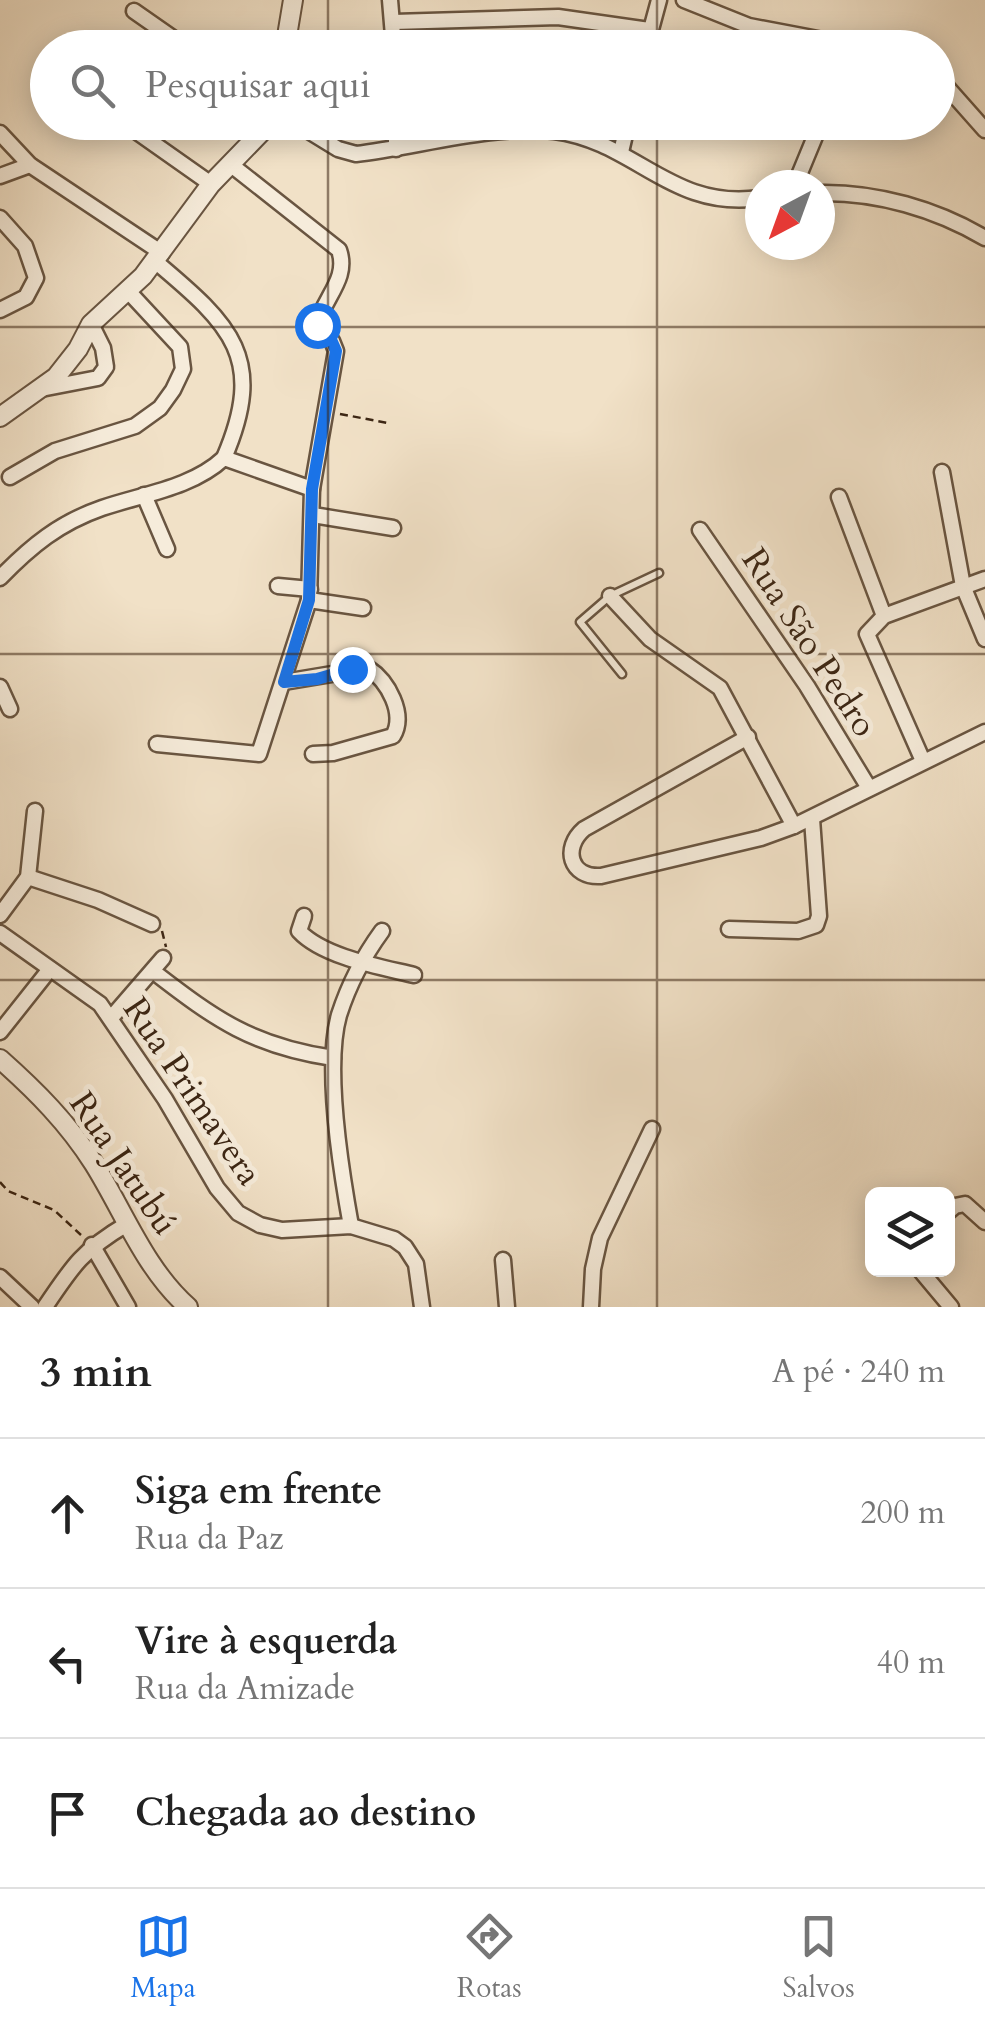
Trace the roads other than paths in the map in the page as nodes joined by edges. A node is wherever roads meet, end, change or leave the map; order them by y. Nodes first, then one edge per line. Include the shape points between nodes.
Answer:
1 (293, 0) edge
2 (390, 0) edge
3 (549, 0) edge
4 (659, 0) edge
5 (684, 0) edge
6 (134, 12) dead end
7 (558, 17) junction
8 (394, 22) junction
9 (160, 30) edge
10 (288, 30) edge
11 (394, 30) edge
12 (649, 30) joint
13 (770, 30) edge
14 (955, 96) edge
15 (985, 130) edge
16 (0, 134) edge
17 (149, 140) edge
18 (253, 140) edge
19 (323, 140) edge
20 (396, 140) edge
21 (454, 140) edge
22 (591, 140) edge
23 (624, 140) edge
24 (813, 140) edge
25 (396, 150) junction
26 (621, 152) junction
27 (230, 164) junction
28 (30, 165) junction
29 (802, 170) edge
30 (0, 176) edge
31 (211, 184) junction
32 (835, 194) edge
33 (745, 200) edge
34 (0, 218) edge
35 (985, 238) edge
36 (159, 257) junction
37 (128, 291) junction
38 (0, 310) edge
39 (91, 324) junction
40 (40, 390) junction
41 (0, 417) edge
42 (224, 458) junction
43 (942, 472) dead end
44 (10, 478) dead end
45 (312, 489) junction
46 (144, 496) junction
47 (840, 496) dead end
48 (312, 515) junction
49 (393, 528) dead end
50 (700, 530) dead end
51 (167, 549) dead end
52 (659, 573) dead end
53 (0, 578) edge
54 (985, 579) edge
55 (278, 586) dead end
56 (963, 586) junction
57 (310, 594) junction
58 (610, 596) junction
59 (363, 608) dead end
60 (879, 620) junction
61 (985, 639) edge
62 (622, 674) dead end
63 (284, 682) junction
64 (0, 687) edge
65 (10, 709) dead end
66 (985, 732) edge
67 (748, 737) junction
68 (156, 744) dead end
69 (313, 754) dead end
70 (922, 761) junction
71 (869, 788) junction
72 (34, 812) dead end
73 (812, 819) junction
74 (794, 826) junction
75 (28, 877) junction
76 (0, 915) edge
77 (304, 916) dead end
78 (152, 924) road end
79 (729, 929) dead end
80 (382, 931) dead end
81 (0, 933) edge
82 (163, 958) road end
83 (360, 962) junction
84 (50, 969) junction
85 (154, 972) junction
86 (414, 976) dead end
87 (111, 1018) junction
88 (0, 1032) edge
89 (333, 1058) junction
90 (0, 1060) edge
91 (652, 1129) dead end
92 (955, 1206) edge
93 (985, 1222) edge
94 (127, 1224) junction
95 (351, 1226) junction
96 (92, 1244) junction
97 (502, 1260) dead end
98 (0, 1277) edge
99 (926, 1277) edge
100 (32, 1307) edge
101 (45, 1307) edge
102 (128, 1307) edge
103 (188, 1307) edge
104 (422, 1307) edge
105 (506, 1307) edge
106 (591, 1307) edge
107 (951, 1307) edge

1 - 10 street
2 - 8 street
3 - 7 street
4 - 12 street
5 - 13 street
6 - 9 street
7 - 8 street
7 - 12 street
8 - 11 street
14 - 15 street
16 - 28 street
17 - 31 street
18 - 27 street
19 - 25 street via 356,154
20 - 25 street
21 - 25 street
22 - 26 street
23 - 26 street
24 - 29 street
26 - 33 street via 686,192
27 - 31 street
27 - 45 street via 339,250 343,274 317,325 336,351
28 - 30 street
28 - 36 street
31 - 36 street
32 - 35 street via 878,197
34 - 38 street via 25,246 36,278 26,297
36 - 37 street
36 - 42 street via 221,322 240,365 244,396
37 - 39 street
37 - 44 street via 180,348 184,369 173,390 135,426 55,450
39 - 40 street
39 - 40 street via 106,366 98,378
40 - 41 street
42 - 45 street
42 - 46 street via 211,470
43 - 56 street
45 - 48 street
46 - 51 street
46 - 53 street via 42,538
47 - 60 street
48 - 49 street
48 - 57 street
50 - 71 street, Rua São Pedro
52 - 58 lane
54 - 56 street
55 - 57 street
56 - 60 street
56 - 61 street
57 - 59 street
57 - 63 street
58 - 62 lane via 580,622
58 - 67 street via 658,646 714,682
60 - 70 street via 868,642
63 - 68 street via 259,754
63 - 69 street via 362,668 387,687 398,726 393,736
64 - 65 street
66 - 70 street
67 - 74 street
67 - 74 street via 584,829 573,840 572,862 581,874 601,876
70 - 71 street
71 - 73 street
72 - 75 street
73 - 74 street
73 - 79 street via 816,925 798,931
75 - 76 street
75 - 78 street
77 - 83 street via 299,928 306,938
80 - 83 street
81 - 84 street, Rua Primavera
82 - 85 street
83 - 86 street
83 - 89 street via 339,1016
84 - 87 street, Rua Primavera
84 - 88 street
85 - 87 street
85 - 89 street via 252,1038
87 - 95 street, Rua Primavera via 238,1213 282,1230
89 - 95 street
90 - 94 street, Rua Jatubú via 76,1137
91 - 106 street via 600,1238
92 - 93 street via 965,1204
94 - 96 street
94 - 103 street, Rua Jatubú
95 - 104 street, Rua Primavera via 404,1247 416,1264
96 - 101 street
96 - 102 street
97 - 105 street
98 - 100 street
99 - 107 street

